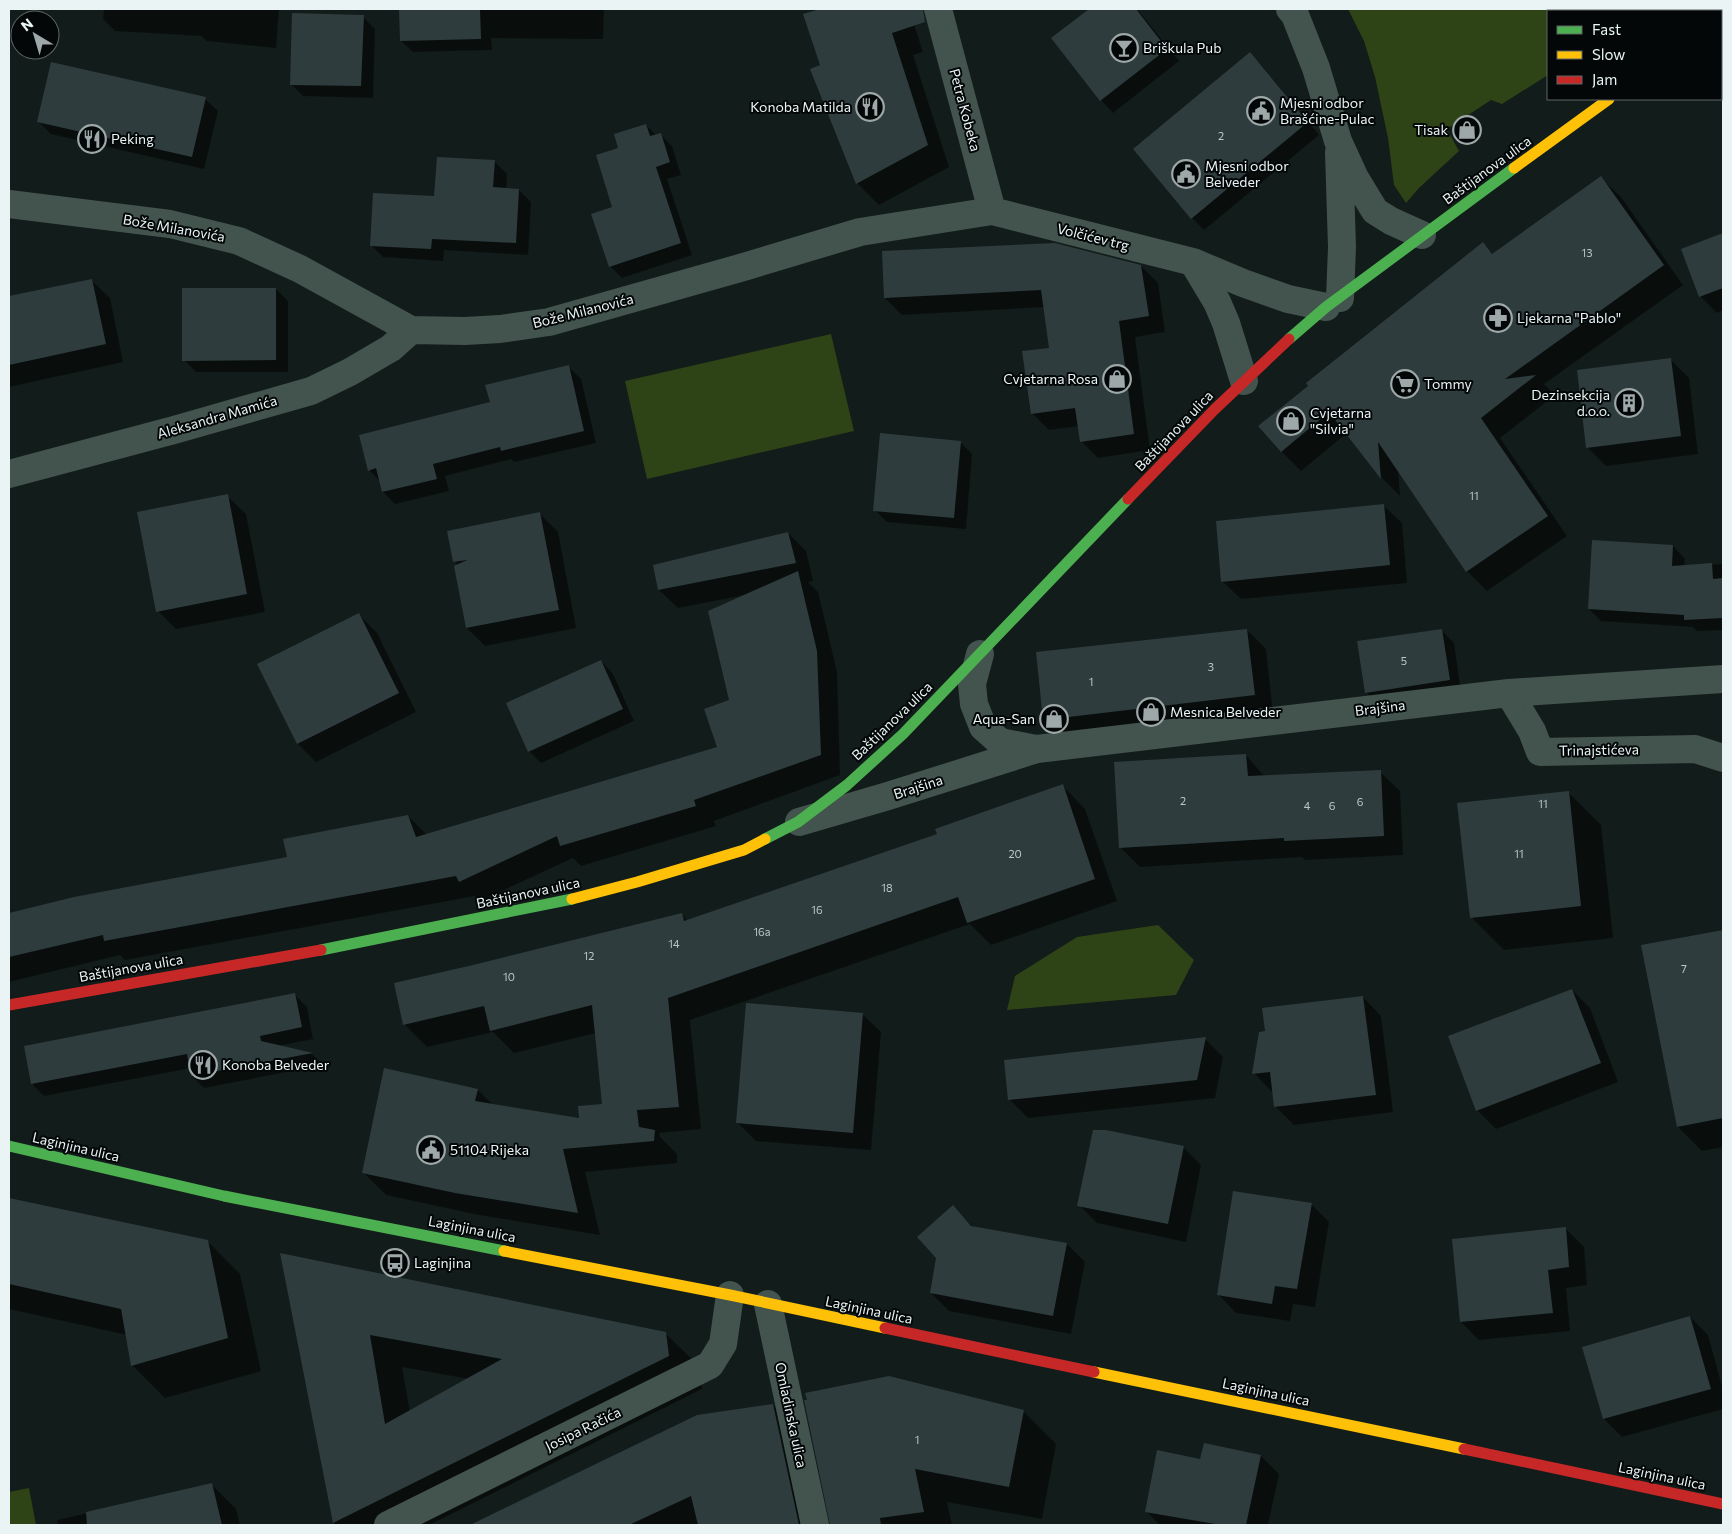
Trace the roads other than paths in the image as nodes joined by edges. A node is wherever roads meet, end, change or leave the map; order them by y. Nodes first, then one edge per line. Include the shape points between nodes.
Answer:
1 (938, 9) edge
2 (1292, 12) edge
3 (1609, 100) edge
4 (1338, 142) junction
5 (9, 204) edge
6 (992, 211) junction
7 (1422, 235) junction
8 (1193, 262) junction
9 (1333, 302) junction
10 (411, 330) junction
11 (1244, 381) junction
12 (9, 474) edge
13 (980, 654) junction
14 (1723, 679) edge
15 (1509, 693) junction
16 (1037, 749) junction
17 (1723, 758) edge
18 (798, 822) junction
19 (9, 1005) edge
20 (9, 1146) edge
21 (730, 1295) junction
22 (768, 1304) junction
23 (1723, 1504) edge
24 (388, 1525) edge
25 (814, 1525) edge

1 - 6 street, Petra Kobeka
2 - 4 street via 1316,68
3 - 7 main road, Baštijanova ulica
4 - 7 street via 1375,211
4 - 9 street via 1342,247
5 - 10 street, Bože Milanovića via 170,224 239,241 300,269
6 - 8 street, Volčićev trg
6 - 10 street, Bože Milanovića via 860,232 548,322 500,329
7 - 9 main road, Baštijanova ulica
8 - 9 street, Volčićev trg via 1288,299
8 - 11 street via 1217,302
9 - 11 main road, Baštijanova ulica
10 - 12 street, Aleksandra Mamića via 391,348 311,390
11 - 13 main road, Baštijanova ulica
13 - 16 street, Brajšina via 972,684 974,704 983,727 1000,742
13 - 18 main road, Baštijanova ulica via 889,747 847,785
14 - 15 street, Brajšina
15 - 16 street, Brajšina
15 - 17 street, Trinajstićeva via 1532,731 1540,752 1695,749
16 - 18 street, Brajšina
18 - 19 main road, Baštijanova ulica via 744,850 560,902 358,944
20 - 21 main road, Laginjina ulica via 243,1200
21 - 22 main road, Laginjina ulica
21 - 24 street, Josipa Račića via 723,1344 710,1365
22 - 23 main road, Laginjina ulica
22 - 25 street, Omladinska ulica

